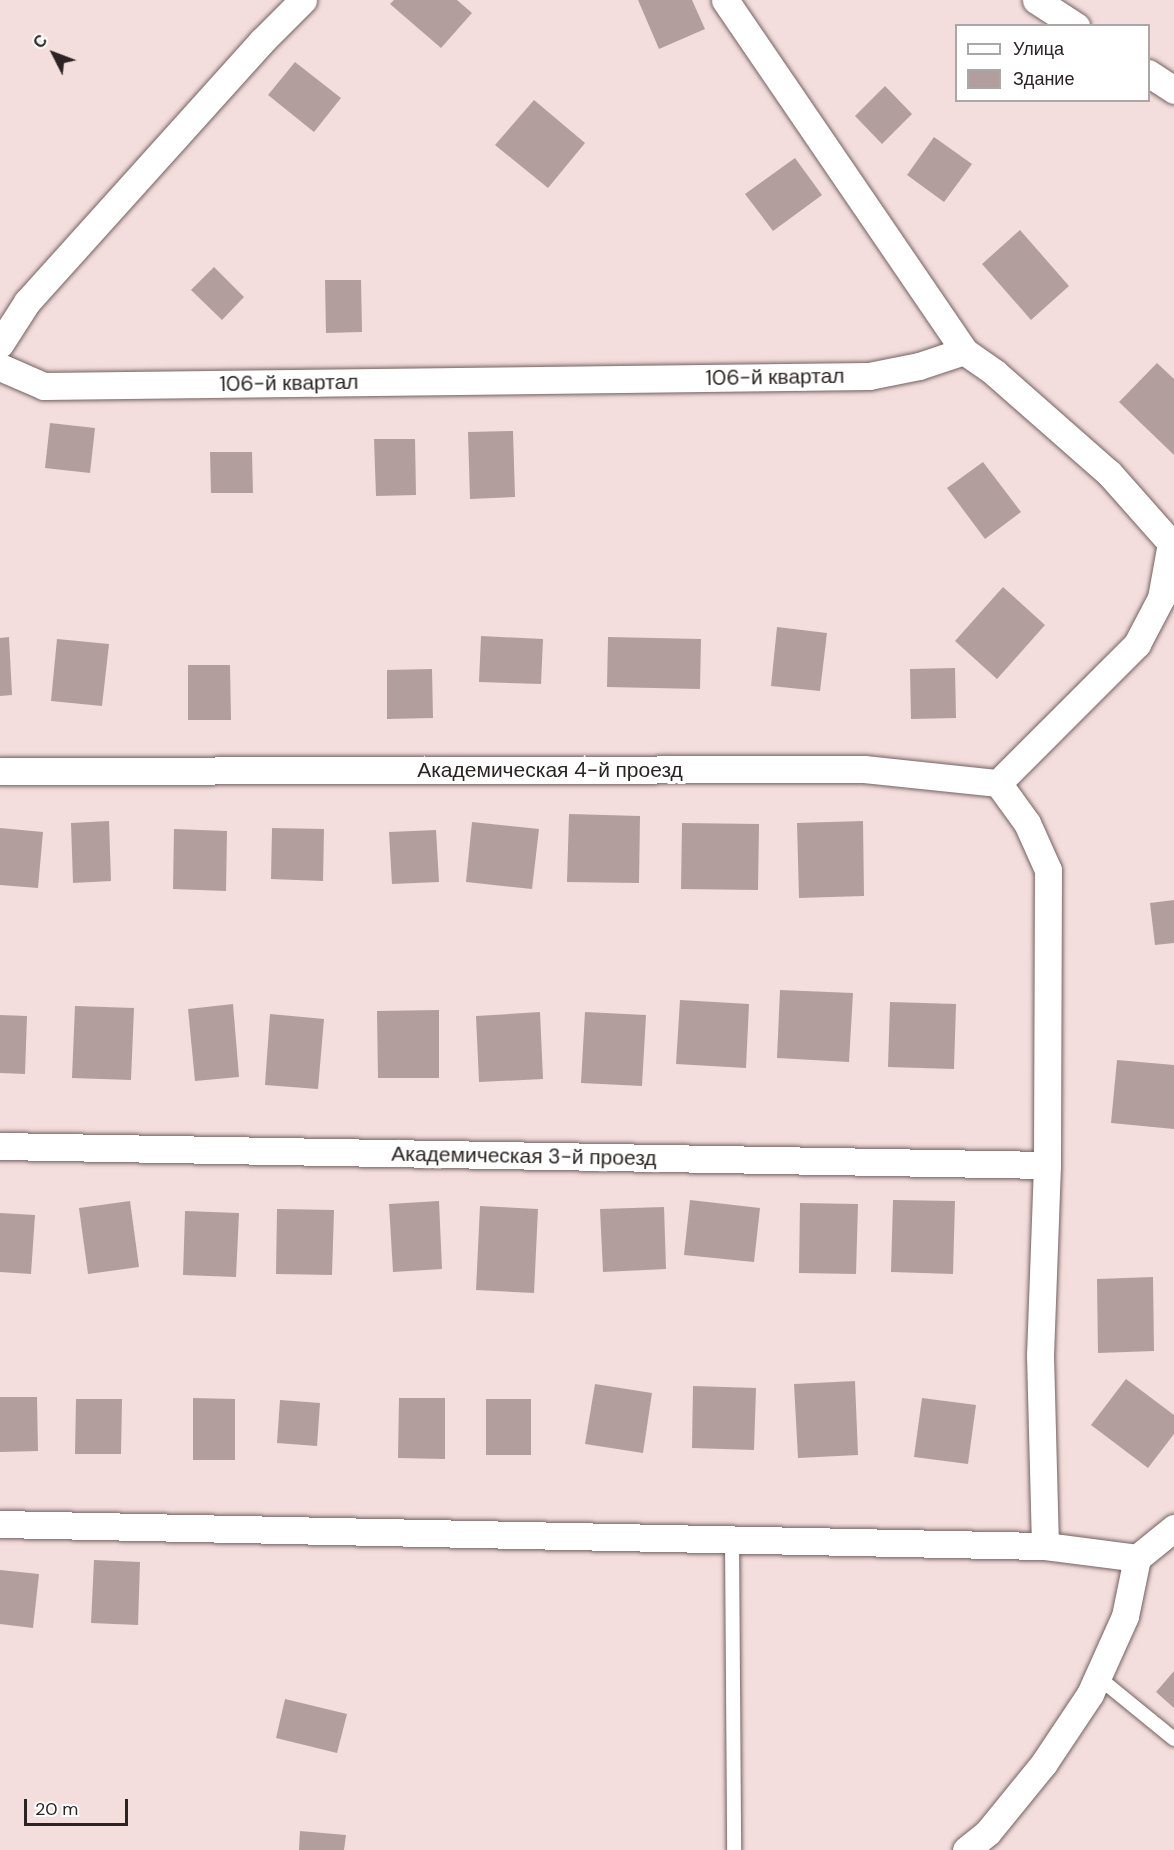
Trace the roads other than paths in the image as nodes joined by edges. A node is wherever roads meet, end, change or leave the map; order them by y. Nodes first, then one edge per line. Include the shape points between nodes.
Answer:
1 (303, 0) edge
2 (725, 0) edge
3 (1036, 0) edge
4 (1073, 24) edge
5 (1150, 74) edge
6 (1174, 90) edge
7 (0, 344) edge
8 (964, 351) junction
9 (0, 367) edge
10 (1172, 544) edge
11 (0, 771) edge
12 (998, 783) junction
13 (0, 1146) edge
14 (1047, 1165) junction
15 (0, 1524) edge
16 (1174, 1528) edge
17 (732, 1539) junction
18 (1045, 1546) junction
19 (1137, 1558) junction
20 (1098, 1677) junction
21 (1174, 1739) edge
22 (734, 1850) edge
23 (966, 1850) edge

1 - 7 street via 27,302
2 - 8 street
3 - 4 street
5 - 6 street
8 - 9 street, 106-й квартал via 919,366 869,376 44,386
8 - 10 street via 995,373 1109,473
10 - 12 street via 1161,598 1137,644
11 - 12 street, Академическая 4-й проезд via 864,769
12 - 14 street via 1028,823 1048,870
13 - 14 street, Академическая 3-й проезд
14 - 18 street via 1040,1355
15 - 17 street
16 - 19 street
17 - 18 street
17 - 22 lane
18 - 19 street
19 - 20 street via 1125,1616
20 - 21 lane
20 - 23 street via 1044,1763 988,1832

